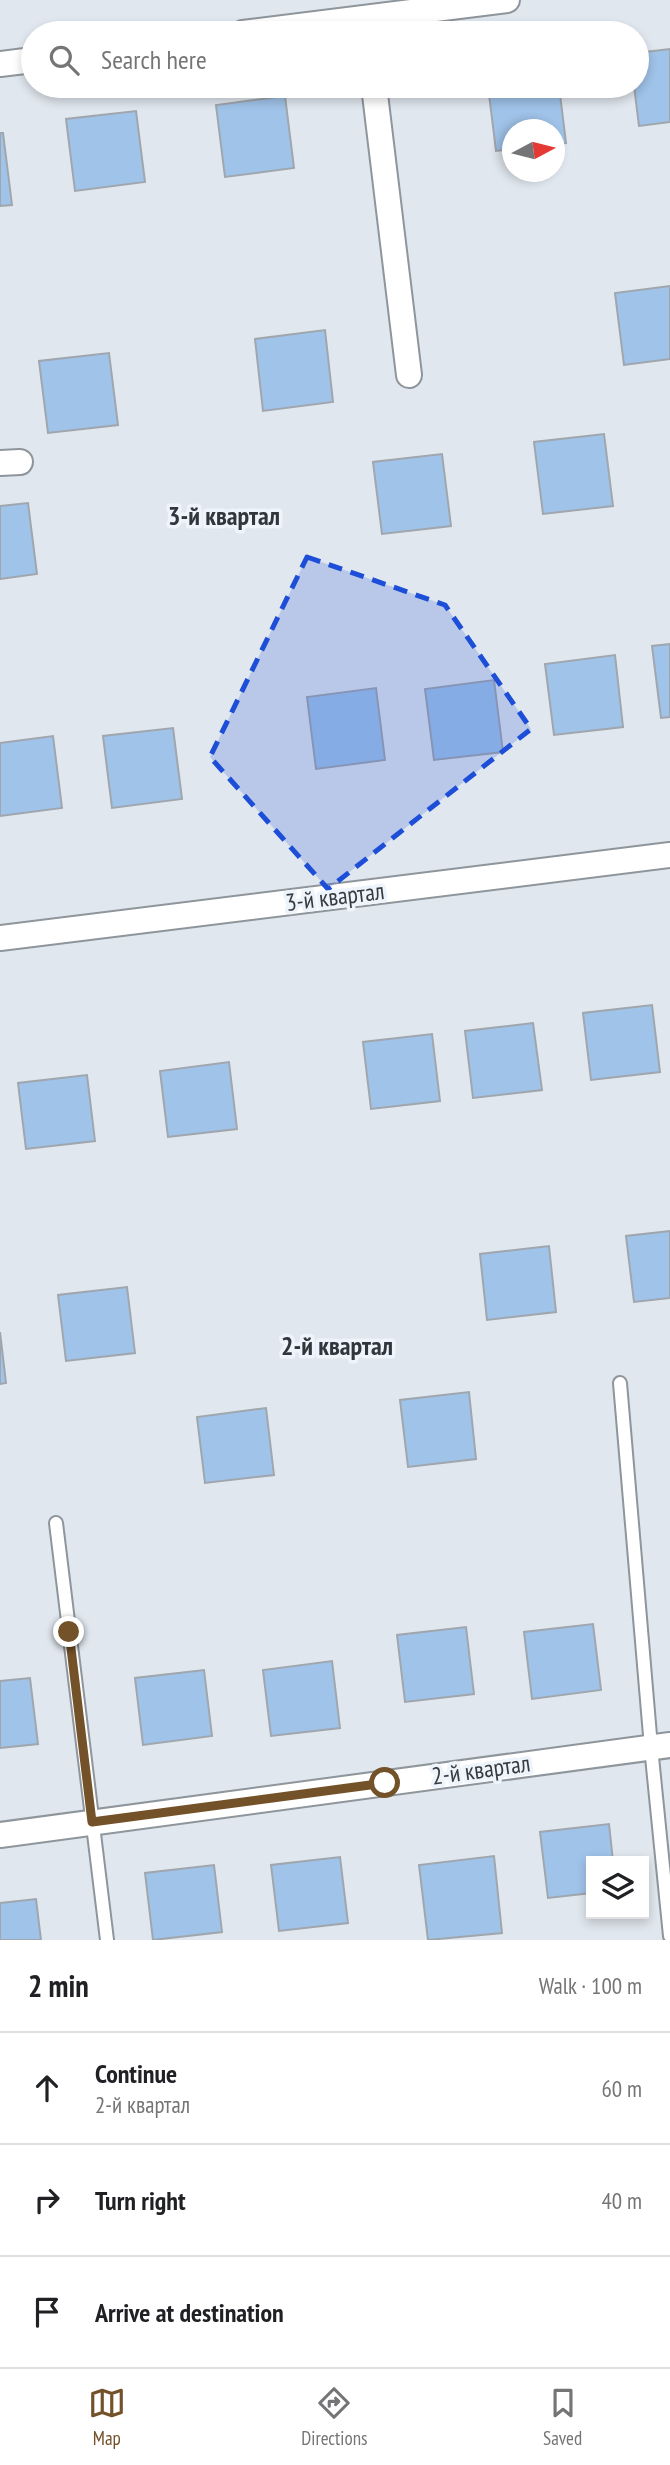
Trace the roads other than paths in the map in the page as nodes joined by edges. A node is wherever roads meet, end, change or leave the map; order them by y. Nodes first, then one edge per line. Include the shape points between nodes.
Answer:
1 (507, 0) edge
2 (427, 5) edge
3 (381, 21) edge
4 (21, 61) edge
5 (0, 64) edge
6 (374, 98) edge
7 (409, 375) dead end
8 (670, 855) edge
9 (0, 939) edge
10 (620, 1383) dead end
11 (56, 1523) dead end
12 (660, 1746) edge
13 (92, 1822) junction
14 (0, 1835) edge
15 (670, 1936) edge
16 (107, 1940) edge

1 - 2 street
2 - 3 street
4 - 5 street
6 - 7 street
8 - 9 street, 3-й квартал
10 - 12 lane
11 - 13 lane
12 - 13 street, 2-й квартал
12 - 15 lane
13 - 14 street, 2-й квартал
13 - 16 lane

